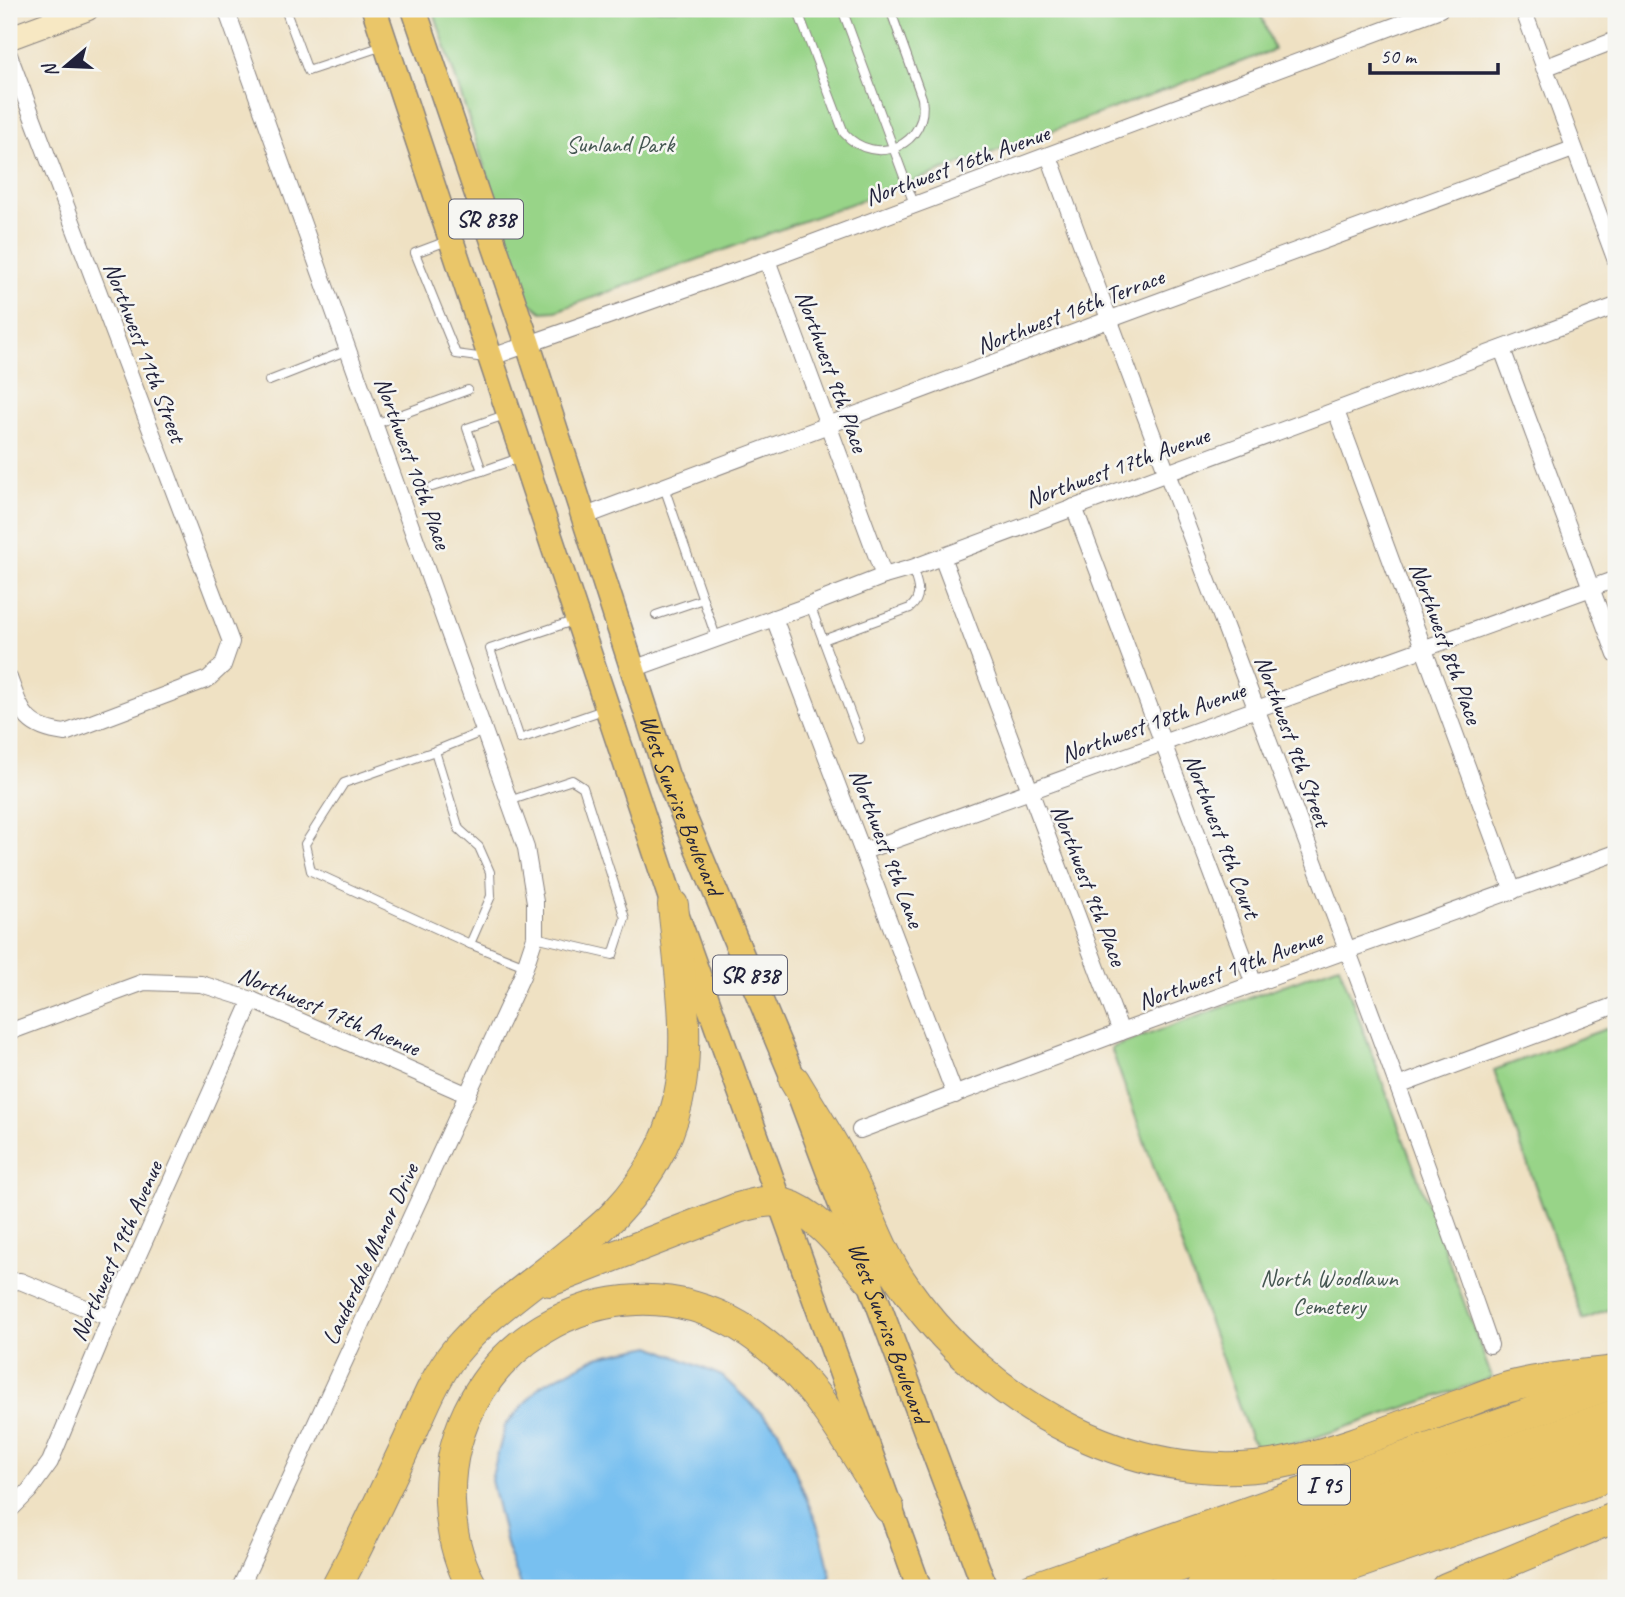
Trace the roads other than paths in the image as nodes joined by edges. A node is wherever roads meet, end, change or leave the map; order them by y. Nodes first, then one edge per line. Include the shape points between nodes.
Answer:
1 (87, 9) edge
2 (226, 9) edge
3 (285, 9) edge
4 (373, 9) edge
5 (414, 9) edge
6 (797, 9) edge
7 (842, 9) edge
8 (890, 9) edge
9 (1440, 9) edge
10 (1522, 9) edge
11 (9, 38) edge
12 (1616, 40) edge
13 (386, 45) junction
14 (9, 55) edge
15 (1544, 68) junction
16 (894, 146) junction
17 (1573, 149) junction
18 (1049, 156) junction
19 (914, 204) junction
20 (450, 240) junction
21 (767, 260) junction
22 (1616, 261) edge
23 (1616, 306) edge
24 (1108, 320) junction
25 (528, 344) junction
26 (1502, 349) junction
27 (348, 350) junction
28 (489, 358) junction
29 (269, 381) dead end
30 (468, 390) dead end
31 (1336, 411) junction
32 (507, 414) junction
33 (375, 424) junction
34 (828, 426) junction
35 (522, 457) junction
36 (481, 471) junction
37 (1168, 473) junction
38 (432, 487) dead end
39 (664, 487) junction
40 (1074, 507) junction
41 (583, 517) junction
42 (942, 557) junction
43 (912, 568) junction
44 (884, 576) junction
45 (1616, 579) edge
46 (1592, 588) junction
47 (703, 599) junction
48 (810, 605) junction
49 (656, 615) dead end
50 (774, 618) junction
51 (576, 620) junction
52 (717, 639) junction
53 (822, 640) junction
54 (1424, 650) junction
55 (1616, 655) edge
56 (633, 669) junction
57 (9, 678) edge
58 (606, 709) junction
59 (1257, 710) junction
60 (484, 732) junction
61 (860, 739) dead end
62 (1162, 743) junction
63 (435, 751) junction
64 (1029, 790) junction
65 (509, 801) junction
66 (864, 851) junction
67 (1616, 853) edge
68 (1513, 891) junction
69 (673, 905) junction
70 (536, 937) junction
71 (470, 944) junction
72 (1346, 951) junction
73 (525, 966) junction
74 (1254, 985) junction
75 (252, 1000) junction
76 (1616, 1005) edge
77 (9, 1031) edge
78 (1121, 1032) junction
79 (794, 1080) junction
80 (1398, 1086) junction
81 (468, 1096) junction
82 (955, 1096) junction
83 (860, 1130) dead end
84 (781, 1203) junction
85 (869, 1279) junction
86 (9, 1282) edge
87 (518, 1296) junction
88 (110, 1318) junction
89 (1490, 1345) dead end
90 (1616, 1371) edge
91 (1616, 1382) edge
92 (1616, 1414) edge
93 (1616, 1444) edge
94 (1616, 1474) edge
95 (890, 1508) junction
96 (9, 1511) edge
97 (1616, 1517) edge
98 (240, 1588) edge
99 (336, 1588) edge
100 (473, 1588) edge
101 (919, 1588) edge
102 (985, 1588) edge
103 (1032, 1588) edge
104 (1118, 1588) edge
105 (1200, 1588) edge
106 (1287, 1588) edge
107 (1446, 1588) edge

1 - 11 street
2 - 27 street, Northwest 10th Place
3 - 13 lane via 308,71
4 - 13 main road, West Sunrise Boulevard / SR 838
5 - 25 main road, West Sunrise Boulevard / SR 838
6 - 16 lane via 844,133 864,149 878,152
7 - 16 lane
8 - 16 lane via 924,109 907,141
9 - 18 street, Northwest 16th Avenue
10 - 15 street
12 - 15 street
13 - 20 main road, West Sunrise Boulevard / SR 838
14 - 57 street, Northwest 11th Street via 231,642 223,665 208,679 65,733 43,730 22,713
15 - 17 street
16 - 19 lane
17 - 22 street
17 - 24 street, Northwest 16th Terrace
18 - 19 street, Northwest 16th Avenue
18 - 24 street, Northwest 9th Street
19 - 21 street, Northwest 16th Avenue
20 - 28 main road, West Sunrise Boulevard / SR 838
20 - 28 lane via 415,254 456,354
21 - 25 street, Northwest 16th Avenue
21 - 34 street, Northwest 9th Place
23 - 26 street, Northwest 17th Avenue
24 - 34 street, Northwest 16th Terrace
24 - 37 street, Northwest 9th Street
25 - 28 street, Northwest 16th Avenue
25 - 41 main road, West Sunrise Boulevard / SR 838
26 - 31 street, Northwest 17th Avenue
26 - 46 street
27 - 29 lane
27 - 33 street, Northwest 10th Place
28 - 32 main road, West Sunrise Boulevard / SR 838
30 - 33 lane
31 - 37 street, Northwest 17th Avenue
31 - 54 street, Northwest 8th Place
32 - 35 main road, West Sunrise Boulevard / SR 838
32 - 36 lane via 467,428
33 - 60 street, Northwest 10th Place
34 - 39 street, Northwest 16th Terrace
34 - 44 street, Northwest 9th Place
35 - 36 lane
35 - 51 main road, West Sunrise Boulevard / SR 838
36 - 38 lane
37 - 40 street, Northwest 17th Avenue
37 - 59 street, Northwest 9th Street
39 - 41 street, Northwest 16th Terrace
39 - 47 lane
40 - 42 street, Northwest 17th Avenue
40 - 62 street, Northwest 9th Court
41 - 56 main road, West Sunrise Boulevard / SR 838
42 - 43 street, Northwest 17th Avenue
42 - 64 street, Northwest 9th Place
43 - 44 street, Northwest 17th Avenue
43 - 53 lane via 920,591 910,608
44 - 48 street, Northwest 17th Avenue
45 - 46 street, Northwest 18th Avenue
46 - 54 street, Northwest 18th Avenue
46 - 55 street
47 - 49 lane
47 - 52 lane
48 - 50 street, Northwest 17th Avenue
48 - 53 lane
50 - 52 street, Northwest 17th Avenue
50 - 66 street, Northwest 9th Lane
51 - 58 main road, West Sunrise Boulevard / SR 838
51 - 58 lane via 490,649 520,739
52 - 56 street, Northwest 17th Avenue
53 - 61 lane
54 - 59 street, Northwest 18th Avenue
54 - 68 street, Northwest 8th Place
56 - 79 main road, West Sunrise Boulevard / SR 838 via 667,776
58 - 69 main road, West Sunrise Boulevard / SR 838
59 - 62 street, Northwest 18th Avenue
59 - 72 street, Northwest 9th Street
60 - 63 lane
60 - 65 street, Northwest 10th Place
62 - 64 street, Northwest 18th Avenue
62 - 74 street, Northwest 9th Court
63 - 71 lane via 459,830 479,847 490,872 491,897
63 - 71 lane via 344,783 305,844 311,871
64 - 66 street, Northwest 18th Avenue
64 - 78 street, Northwest 9th Place
65 - 70 street, Northwest 10th Place via 526,848
65 - 70 lane via 572,780 583,787 625,918 613,955
66 - 82 street, Northwest 9th Lane
67 - 68 street, Northwest 19th Avenue
68 - 72 street, Northwest 19th Avenue
69 - 84 main road, West Sunrise Boulevard / SR 838
69 - 87 highway via 685,1047 671,1125 653,1165 613,1217
70 - 73 street, Lauderdale Manor Drive
71 - 73 lane
72 - 74 street, Northwest 19th Avenue
72 - 80 street, Northwest 9th Street
73 - 81 street, Lauderdale Manor Drive
74 - 78 street, Northwest 19th Avenue
75 - 77 street, Northwest 17th Avenue via 201,984 144,982
75 - 81 street, Northwest 17th Avenue
75 - 88 street, Northwest 19th Avenue
76 - 80 street
78 - 82 street, Northwest 19th Avenue
79 - 85 main road, West Sunrise Boulevard / SR 838
79 - 90 highway via 850,1176 892,1266 928,1318 1000,1387 1044,1416 1100,1442 1185,1464 1277,1464 1334,1449 1516,1385
80 - 89 street, Northwest 9th Street
81 - 98 street, Lauderdale Manor Drive
82 - 83 street, Northwest 19th Avenue
84 - 85 highway via 823,1228
84 - 87 highway via 738,1208
84 - 95 main road, West Sunrise Boulevard / SR 838
85 - 102 main road, West Sunrise Boulevard / SR 838
86 - 88 street via 20,1281
87 - 99 highway via 470,1336 442,1372
88 - 96 street, Northwest 19th Avenue via 50,1462
91 - 103 highway, I 95
92 - 104 highway
93 - 105 highway
94 - 106 highway
95 - 100 highway via 811,1387 756,1337 721,1317 684,1305 648,1301 606,1304 565,1317 536,1333 496,1367 472,1401 455,1446 450,1496 454,1540
95 - 101 main road, West Sunrise Boulevard / SR 838
97 - 107 highway

